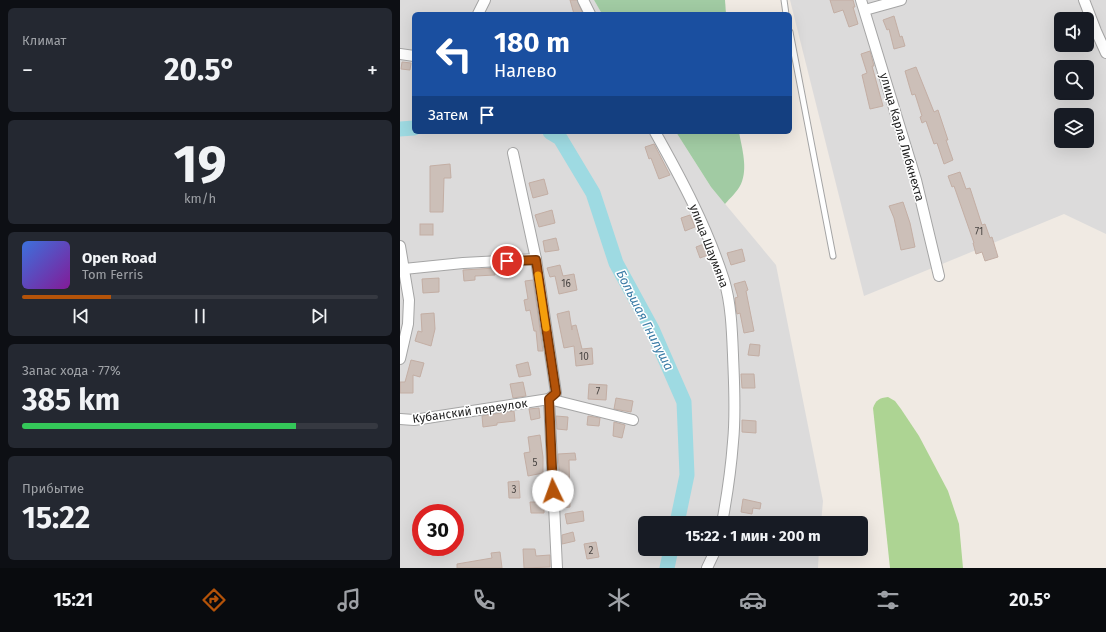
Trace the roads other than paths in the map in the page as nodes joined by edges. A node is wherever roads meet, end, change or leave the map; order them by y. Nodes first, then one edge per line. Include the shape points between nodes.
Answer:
1 (485, 0) edge
2 (583, 0) edge
3 (784, 0) edge
4 (901, 0) edge
5 (1084, 0) edge
6 (863, 5) edge
7 (479, 12) edge
8 (589, 12) edge
9 (786, 12) edge
10 (792, 42) edge
11 (1106, 53) edge
12 (400, 54) edge
13 (412, 56) edge
14 (656, 134) edge
15 (513, 153) dead end
16 (400, 246) edge
17 (833, 256) dead end
18 (536, 260) junction
19 (404, 269) junction
20 (939, 276) dead end
21 (400, 359) edge
22 (549, 399) junction
23 (400, 419) edge
24 (633, 420) dead end
25 (723, 516) edge
26 (713, 556) edge
27 (557, 568) edge
28 (707, 568) edge

1 - 7 street
2 - 8 street
3 - 9 lane
4 - 6 street
5 - 11 street
6 - 20 street, улица Карла Либкнехта via 916,180
10 - 17 lane
12 - 13 street
14 - 25 street, улица Шаумяна via 702,221 724,281 732,333 734,441
15 - 18 street
16 - 19 street
18 - 19 street
18 - 22 street via 556,393
19 - 21 street via 409,300 408,324
22 - 23 street, Кубанский переулок via 414,420
22 - 24 street, Кубанский переулок
22 - 27 street
26 - 28 street

